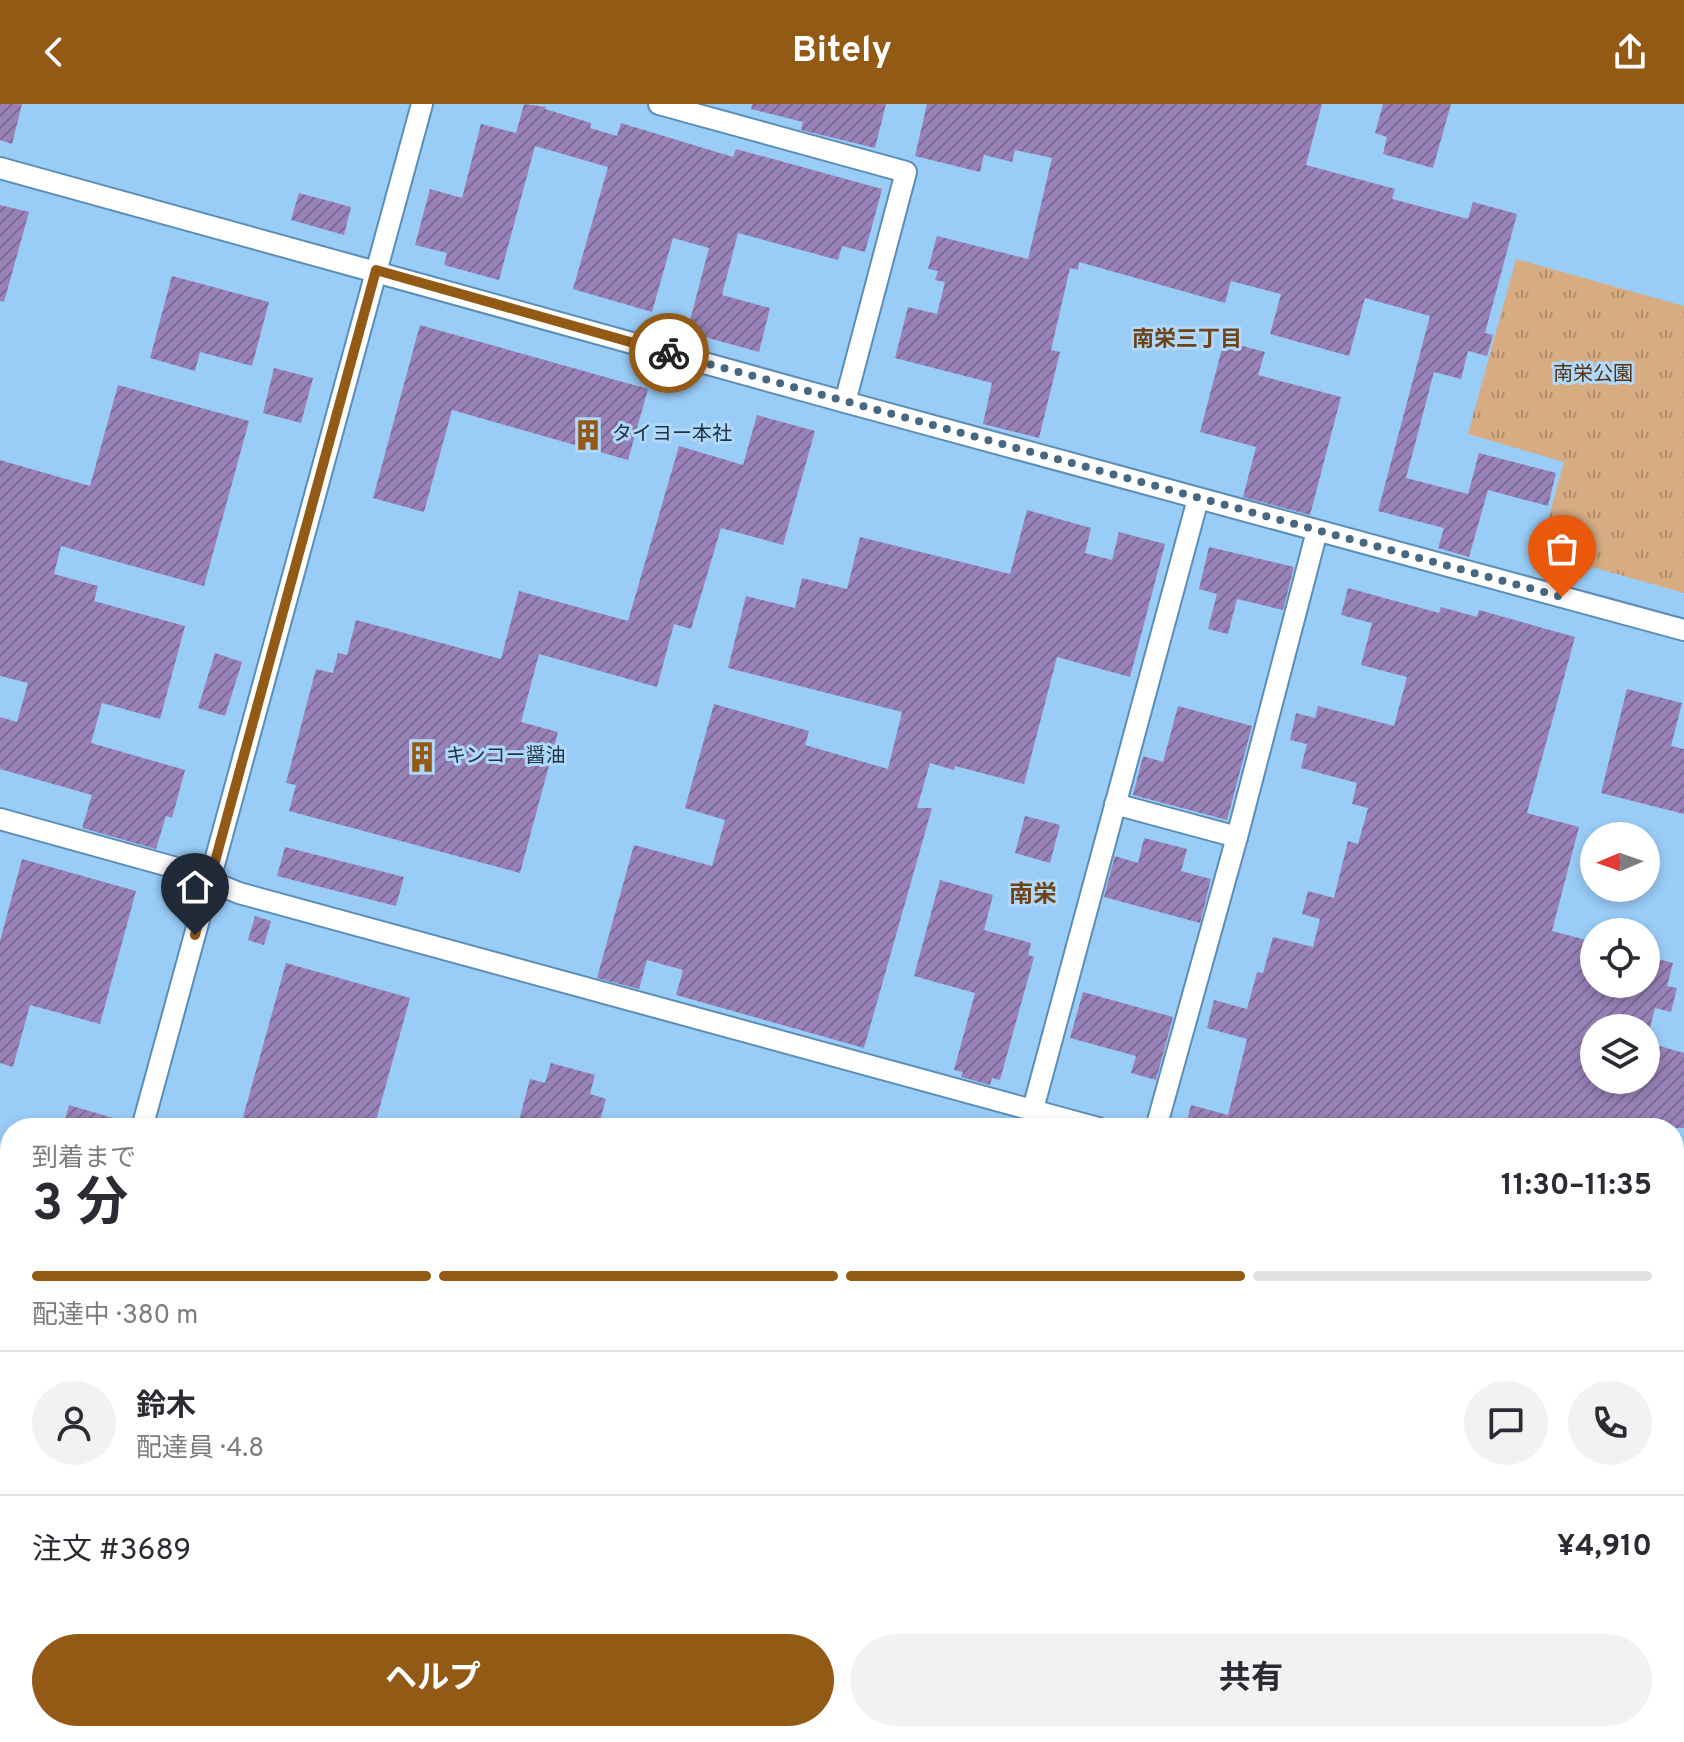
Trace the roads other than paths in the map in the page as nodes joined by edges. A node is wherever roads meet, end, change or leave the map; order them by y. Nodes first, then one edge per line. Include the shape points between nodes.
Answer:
1 (422, 104) edge
2 (659, 104) edge
3 (0, 168) edge
4 (376, 270) junction
5 (845, 402) junction
6 (1198, 499) junction
7 (1317, 531) junction
8 (1684, 630) edge
9 (1115, 804) junction
10 (0, 819) edge
11 (1237, 837) junction
12 (210, 880) junction
13 (1033, 1109) junction
14 (145, 1118) edge
15 (1064, 1118) edge
16 (1159, 1118) edge

1 - 4 street
2 - 5 street via 906,172
3 - 4 street
4 - 5 street
4 - 12 street
5 - 6 street
6 - 7 street
6 - 9 street
7 - 8 street
7 - 11 street
9 - 11 street
9 - 13 street
10 - 12 street
11 - 16 street
12 - 13 street via 239,893
12 - 14 street
13 - 15 street

